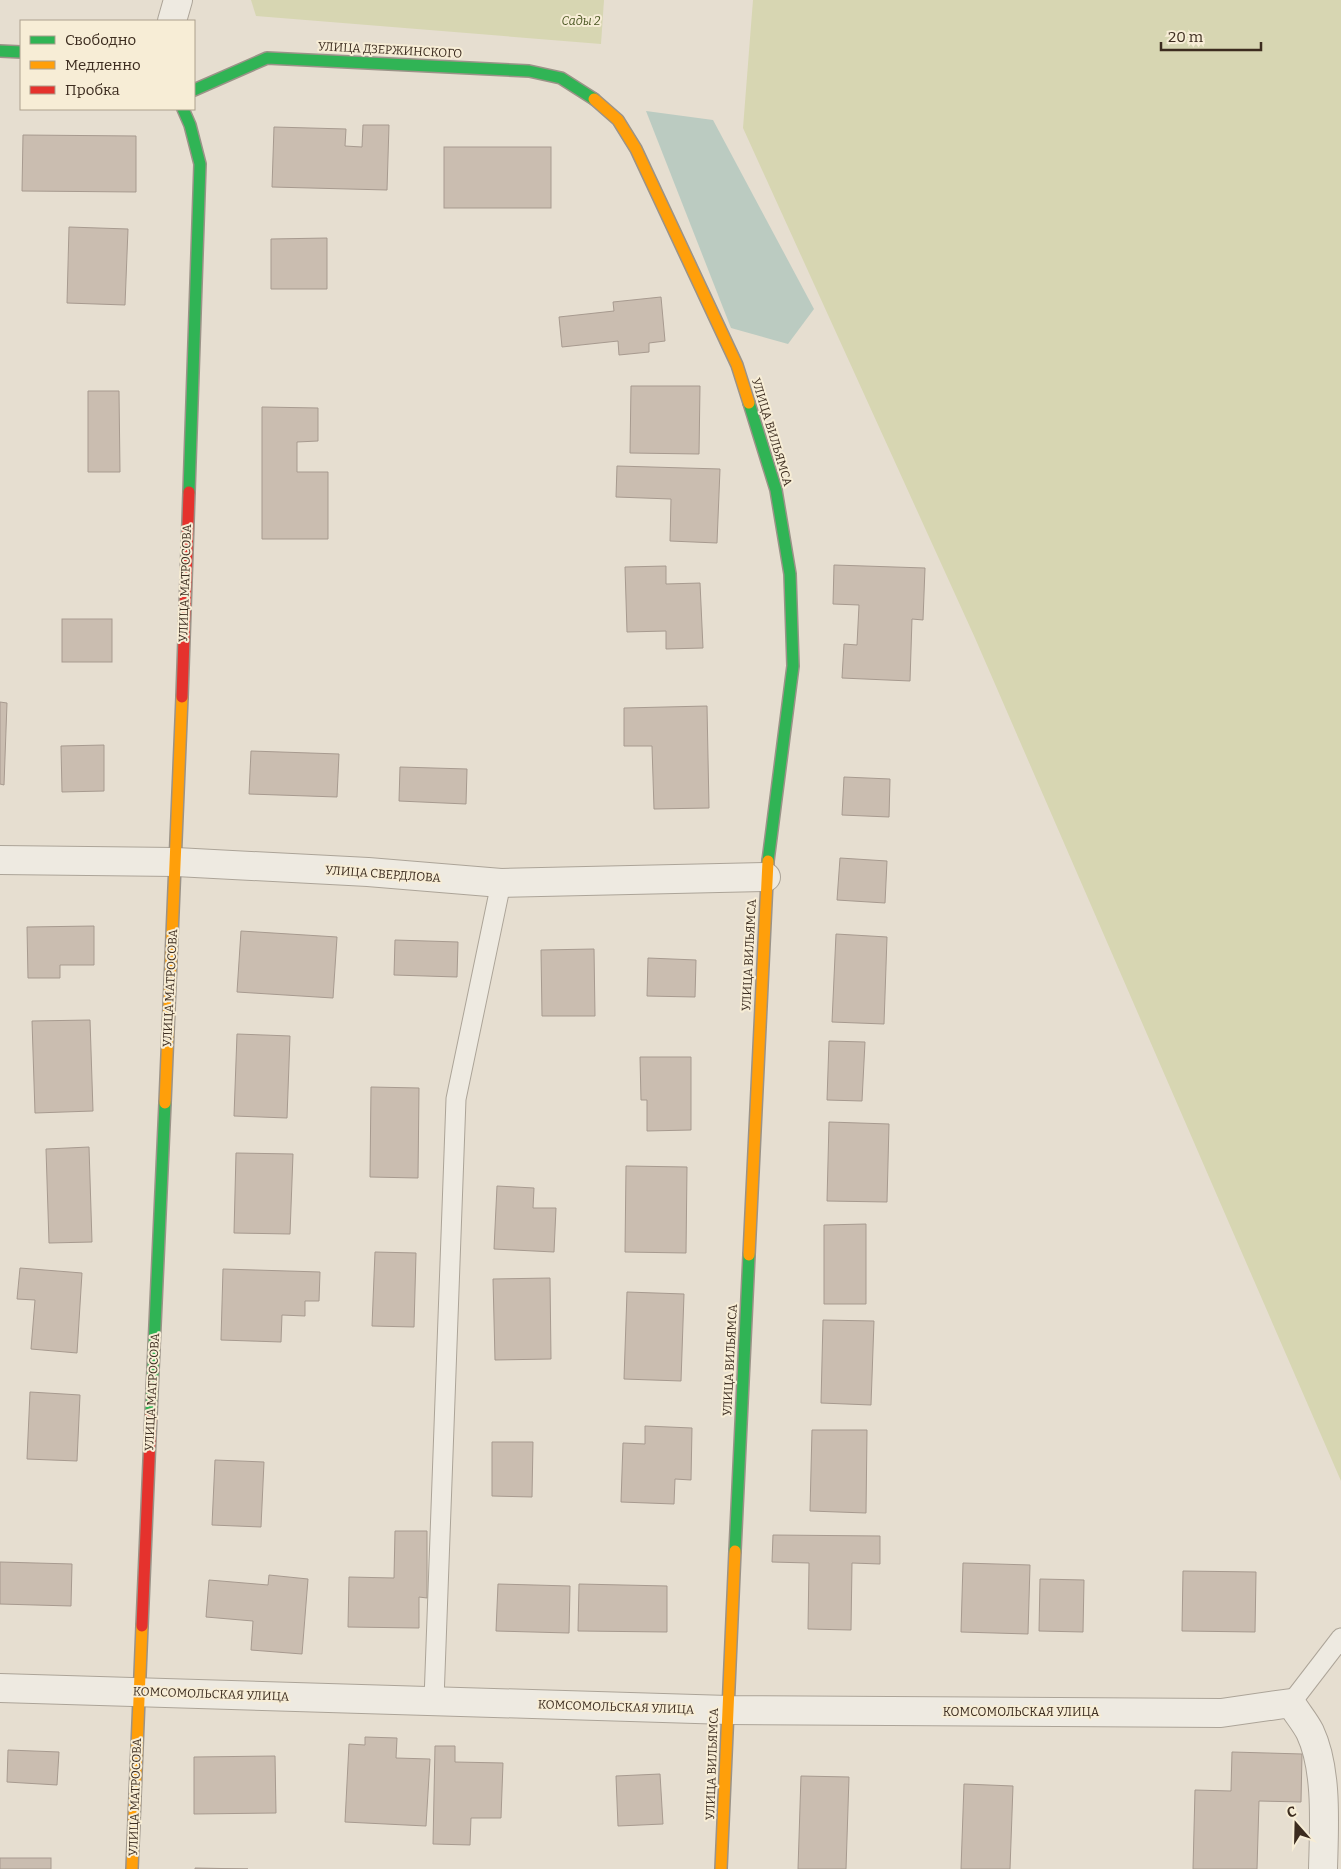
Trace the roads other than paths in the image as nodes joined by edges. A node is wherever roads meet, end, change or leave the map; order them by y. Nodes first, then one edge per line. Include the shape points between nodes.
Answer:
1 (178, 0) edge
2 (172, 20) edge
3 (0, 51) edge
4 (20, 52) edge
5 (195, 90) edge
6 (586, 93) joint
7 (183, 110) edge
8 (0, 860) edge
9 (176, 862) junction
10 (766, 878) junction
11 (501, 883) junction
12 (1341, 1638) edge
13 (0, 1688) edge
14 (138, 1691) junction
15 (434, 1700) junction
16 (1291, 1703) junction
17 (728, 1710) junction
18 (132, 1869) edge
19 (721, 1869) edge
20 (1323, 1869) edge

1 - 2 street
3 - 4 street
5 - 6 street, УЛИЦА ДЗЕРЖИНСКОГО via 267,58 529,70 561,78
6 - 10 street, УЛИЦА ВИЛЬЯМСА via 618,120 636,148 737,365 776,490 790,574 793,666
7 - 9 street, УЛИЦА МАТРОСОВА via 200,164
8 - 9 street, УЛИЦА СВЕРДЛОВА
9 - 11 street, УЛИЦА СВЕРДЛОВА
9 - 14 street, УЛИЦА МАТРОСОВА
10 - 11 street, УЛИЦА СВЕРДЛОВА
10 - 17 street, УЛИЦА ВИЛЬЯМСА
11 - 15 lane via 456,1099
12 - 16 lane
13 - 14 street, КОМСОМОЛЬСКАЯ УЛИЦА
14 - 15 street, КОМСОМОЛЬСКАЯ УЛИЦА
14 - 18 street, УЛИЦА МАТРОСОВА
15 - 17 street, КОМСОМОЛЬСКАЯ УЛИЦА
16 - 17 street, КОМСОМОЛЬСКАЯ УЛИЦА via 1221,1713
16 - 20 street via 1310,1733 1321,1771
17 - 19 street, УЛИЦА ВИЛЬЯМСА

